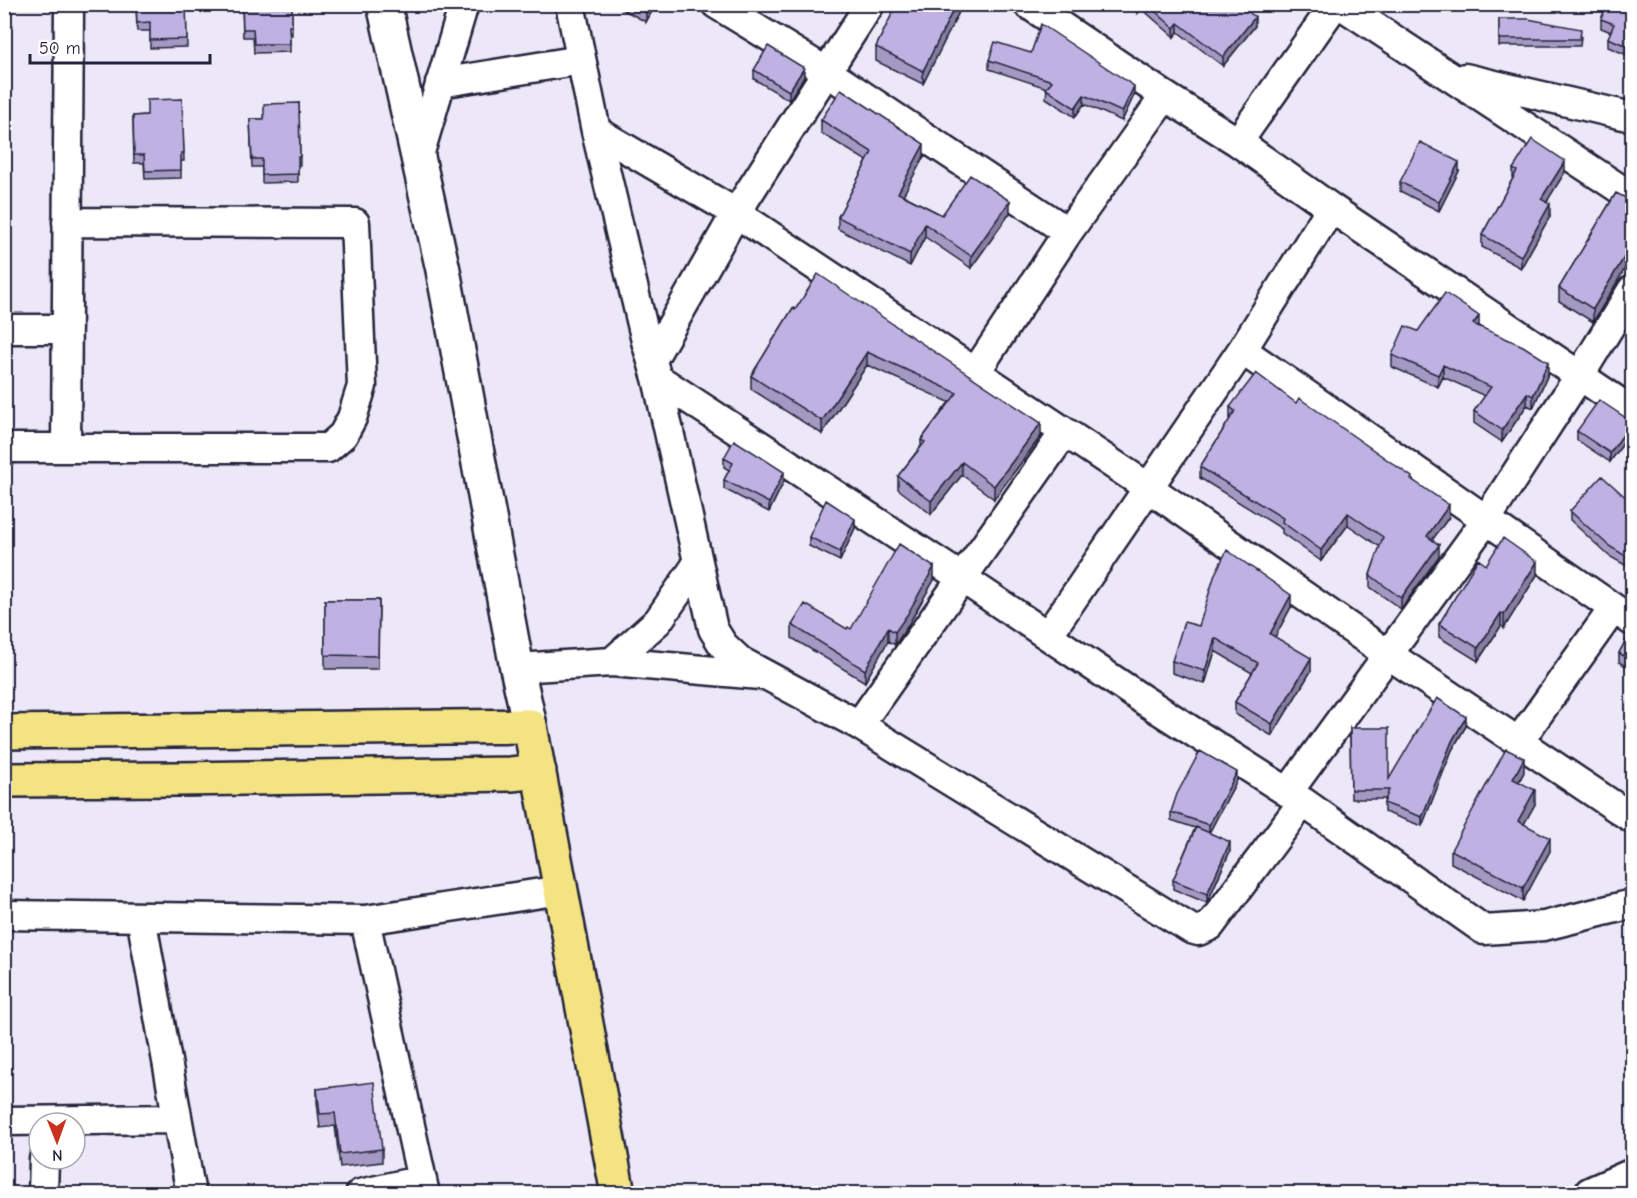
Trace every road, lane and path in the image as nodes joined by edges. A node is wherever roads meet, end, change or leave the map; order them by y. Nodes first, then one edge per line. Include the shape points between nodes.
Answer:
1 (69, 4) edge
2 (384, 4) edge
3 (464, 4) edge
4 (570, 4) edge
5 (716, 4) edge
6 (870, 4) edge
7 (1028, 4) edge
8 (1335, 4) edge
9 (1340, 4) edge
10 (581, 60) junction
11 (827, 72) junction
12 (1448, 74) junction
13 (441, 83) junction
14 (1164, 96) junction
15 (1632, 117) edge
16 (596, 131) junction
17 (1238, 142) junction
18 (418, 159) junction
19 (1632, 197) edge
20 (1331, 208) junction
21 (736, 213) junction
22 (68, 222) junction
23 (1068, 232) junction
24 (1632, 290) edge
25 (4, 329) edge
26 (67, 329) junction
27 (1242, 350) junction
28 (654, 369) junction
29 (975, 373) junction
30 (1580, 375) junction
31 (1632, 411) edge
32 (1064, 433) junction
33 (4, 448) edge
34 (66, 448) junction
35 (1149, 488) junction
36 (1486, 520) junction
37 (698, 563) junction
38 (962, 578) junction
39 (1623, 615) edge
40 (1048, 635) junction
41 (1389, 655) junction
42 (612, 662) junction
43 (517, 668) junction
44 (765, 676) junction
45 (859, 725) junction
46 (530, 726) junction
47 (4, 732) edge
48 (1519, 741) junction
49 (539, 771) junction
50 (4, 780) edge
51 (1295, 797) junction
52 (1632, 818) edge
53 (561, 890) junction
54 (1632, 904) edge
55 (4, 915) edge
56 (141, 917) junction
57 (365, 920) junction
58 (176, 1119) junction
59 (4, 1121) edge
60 (87, 1121) edge
61 (27, 1122) edge
62 (44, 1171) edge
63 (1632, 1176) edge
64 (423, 1187) edge
65 (43, 1194) edge
66 (191, 1194) edge
67 (360, 1194) edge
68 (618, 1194) edge
69 (1591, 1194) edge

1 - 22 street
2 - 18 street
3 - 13 street
4 - 10 street
5 - 11 street
6 - 11 street
7 - 14 street
8 - 17 street
9 - 12 street
10 - 13 street
10 - 16 street
11 - 21 street
11 - 23 street
12 - 15 street
12 - 19 street
13 - 18 street
14 - 17 street
14 - 23 street
16 - 21 street
16 - 28 street
17 - 20 street
18 - 43 street via 443,270
20 - 27 street
20 - 30 street
21 - 28 street
21 - 29 street
22 - 26 street
22 - 34 street via 355,223 362,386 343,435 328,448
23 - 29 street
24 - 30 street
25 - 26 street
26 - 34 street
27 - 35 street
27 - 36 street
28 - 37 street
28 - 38 street
29 - 32 street
30 - 31 street
30 - 36 street
32 - 35 street
32 - 38 street
33 - 34 street
35 - 40 street
35 - 41 street
36 - 39 street
36 - 41 street
37 - 42 street via 658,621
37 - 44 street via 713,629 740,661
38 - 40 street
38 - 45 street
39 - 48 street
40 - 51 street
41 - 48 street
41 - 51 street
42 - 43 street
42 - 44 street
43 - 46 street
44 - 45 street
45 - 51 street via 1198,931 1210,926
46 - 47 main road
46 - 49 main road
48 - 52 street
49 - 50 main road
49 - 53 main road
51 - 54 street via 1484,930 1544,926
53 - 57 street
53 - 68 main road
55 - 56 street
56 - 57 street
56 - 58 street
57 - 64 street
58 - 60 street
58 - 66 street
59 - 61 street
62 - 65 street
63 - 69 street
64 - 67 street

